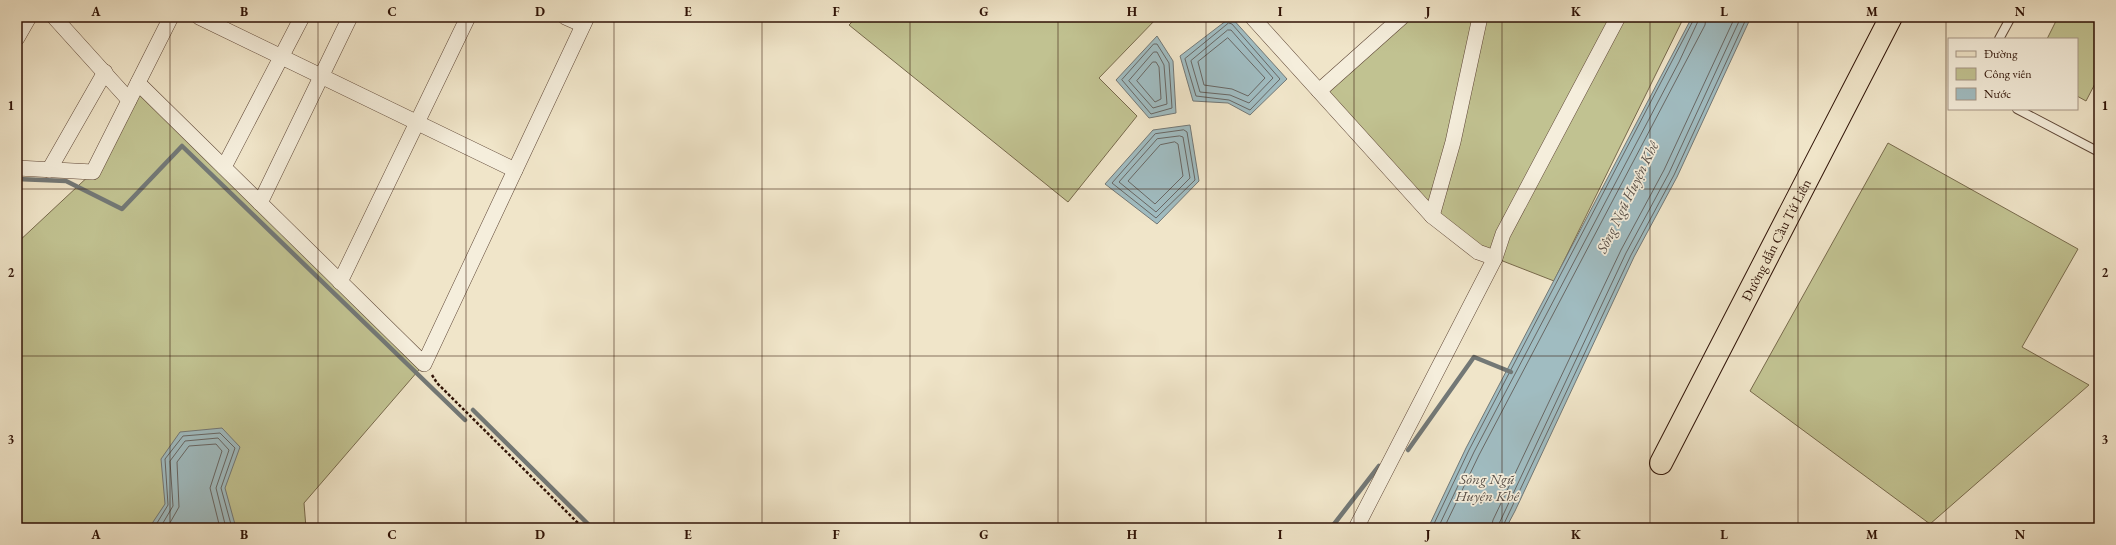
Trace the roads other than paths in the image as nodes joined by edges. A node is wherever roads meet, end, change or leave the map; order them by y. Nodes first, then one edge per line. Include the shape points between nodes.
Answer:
1 (29, 17) edge
2 (54, 17) edge
3 (171, 17) edge
4 (200, 17) edge
5 (302, 17) edge
6 (350, 17) edge
7 (468, 17) edge
8 (566, 17) edge
9 (1252, 17) edge
10 (1402, 17) edge
11 (1480, 17) edge
12 (1618, 17) edge
13 (1891, 17) edge
14 (2011, 17) edge
15 (585, 21) edge
16 (17, 38) edge
17 (2000, 38) edge
18 (282, 57) junction
19 (105, 72) junction
20 (321, 76) junction
21 (138, 83) junction
22 (1319, 91) junction
23 (129, 100) junction
24 (2019, 110) edge
25 (417, 122) junction
26 (2099, 152) edge
27 (224, 167) junction
28 (17, 168) edge
29 (49, 170) junction
30 (515, 170) junction
31 (260, 203) junction
32 (1432, 216) junction
33 (1495, 258) junction
34 (340, 282) junction
35 (1661, 463) dead end
36 (1356, 528) edge

1 - 16 street
2 - 19 street
3 - 21 street
4 - 18 street
5 - 18 street
6 - 20 street
7 - 25 street
8 - 15 street
9 - 22 street
10 - 22 street
11 - 32 street via 1453,142
12 - 33 street via 1503,234
13 - 35 main road, Đường dẫn Cầu Tứ Liên
14 - 17 lane
15 - 30 street
18 - 20 street
18 - 27 street
19 - 23 street
19 - 29 street
20 - 25 street
20 - 31 street
21 - 23 street
21 - 27 street
22 - 32 street
23 - 29 street via 93,172
24 - 26 lane
25 - 30 street
25 - 34 street
27 - 31 street
28 - 29 street
30 - 34 street via 424,364
31 - 34 street
32 - 33 street via 1478,252
33 - 36 street

